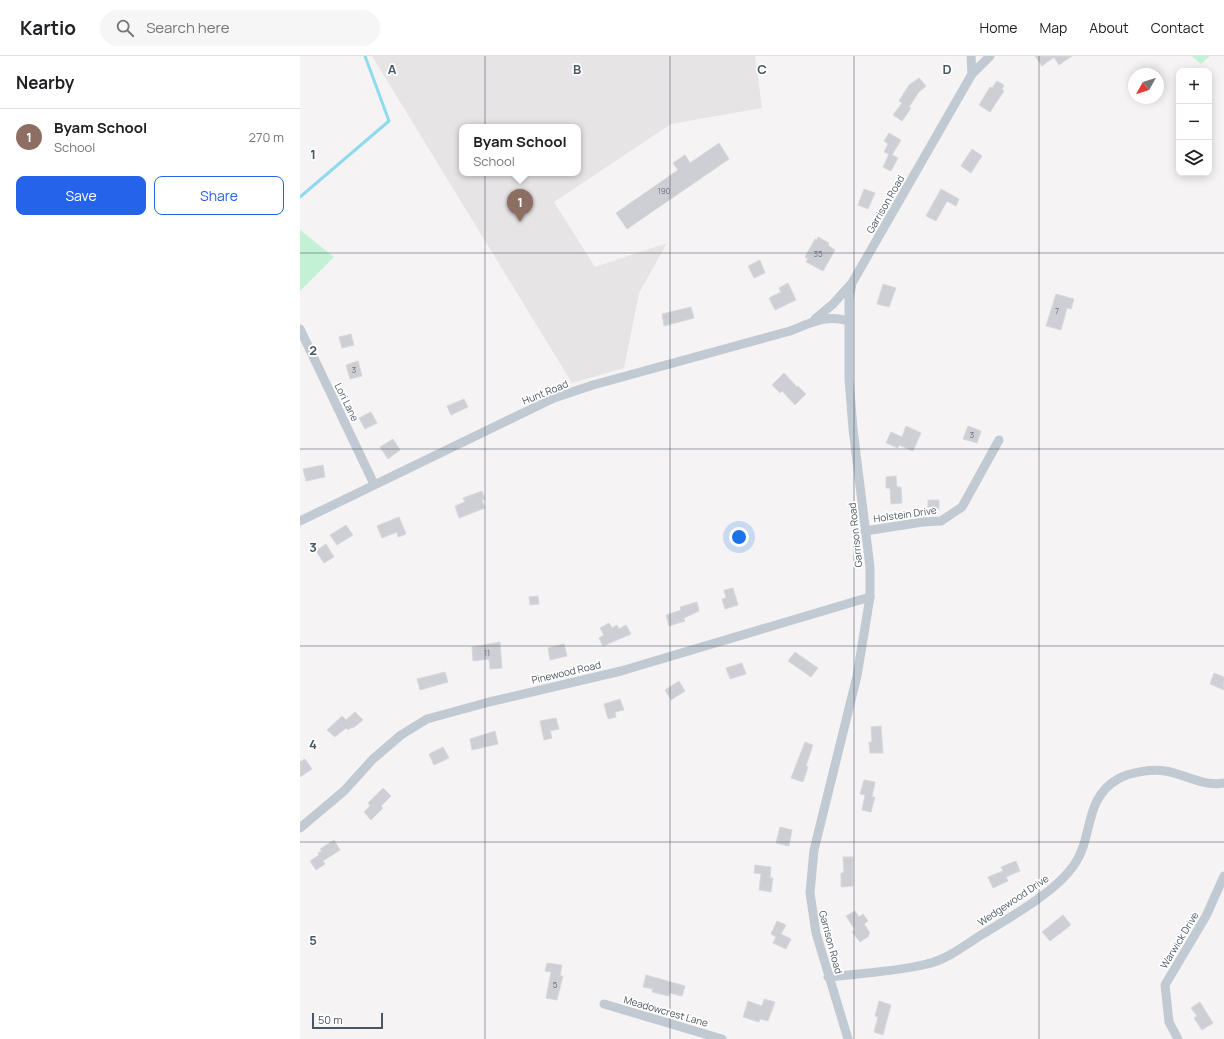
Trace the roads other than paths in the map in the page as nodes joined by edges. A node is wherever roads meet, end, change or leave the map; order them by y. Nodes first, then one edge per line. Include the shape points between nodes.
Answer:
1 (971, 56) edge
2 (990, 56) edge
3 (972, 74) junction
4 (852, 282) junction
5 (812, 321) junction
6 (848, 321) junction
7 (300, 329) edge
8 (999, 440) dead end
9 (374, 484) junction
10 (300, 521) edge
11 (865, 531) junction
12 (870, 597) junction
13 (1224, 784) edge
14 (300, 828) edge
15 (1224, 876) edge
16 (828, 977) junction
17 (604, 1004) dead end
18 (722, 1039) edge
19 (848, 1039) edge
20 (1178, 1039) edge

1 - 3 street
2 - 3 street, Garrison Road
3 - 4 street, Garrison Road
4 - 5 street, Hunt Road via 833,304
4 - 6 street, Garrison Road
5 - 6 street, Hunt Road via 833,317
5 - 9 street, Hunt Road via 790,331 554,398
6 - 11 street, Garrison Road via 851,404
7 - 9 street, Lori Lane
8 - 11 street, Holstein Drive via 962,507 941,521
9 - 10 street, Hunt Road
11 - 12 street, Garrison Road via 870,567
12 - 14 street, Pinewood Road via 621,671 427,719 395,740 373,759 344,791
12 - 16 street, Garrison Road via 858,676 810,872 812,912
13 - 16 street, Wedgewood Drive via 1165,771 1140,772 1119,778 1103,791 1090,815 1087,836 1075,864 1062,880 1016,914 954,952 929,964
15 - 20 street, Warwick Drive via 1206,916 1165,985 1169,1022
16 - 19 street, Garrison Road
17 - 18 street, Meadowcrest Lane

